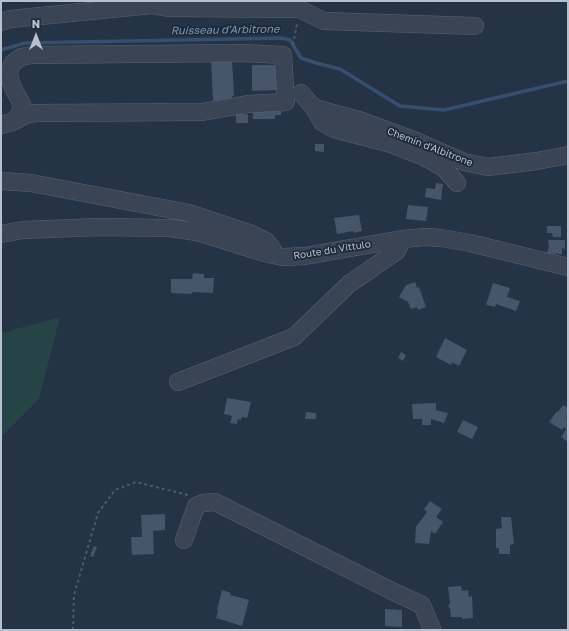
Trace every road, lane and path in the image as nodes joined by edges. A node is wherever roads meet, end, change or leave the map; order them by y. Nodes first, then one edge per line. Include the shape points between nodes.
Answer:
1 (1, 22) edge
2 (475, 26) dead end
3 (294, 39) dead end
4 (292, 48) dead end
5 (7, 68) edge
6 (301, 93) dead end
7 (312, 106) junction
8 (28, 109) junction
9 (8, 123) edge
10 (568, 155) edge
11 (1, 181) edge
12 (457, 183) dead end
13 (1, 234) edge
14 (402, 239) junction
15 (273, 255) junction
16 (568, 267) edge
17 (178, 382) dead end
18 (193, 496) dead end
19 (184, 540) dead end
20 (73, 630) edge
21 (431, 630) edge

1 - 2 street via 152,5 170,8 299,9 324,21
3 - 4 path
5 - 8 street via 14,90
5 - 8 street via 21,57 32,55 243,53 283,56 286,102 248,104 202,112
6 - 7 street, Chemin d'Albitrone
7 - 10 street, Chemin d'Albitrone via 360,120 464,162 488,167
7 - 12 street via 322,122 334,129 384,142 422,156 444,168
8 - 9 street via 23,116
11 - 15 street via 31,183 189,213 266,241 272,248
13 - 15 street, Route du Vittulo via 99,227 170,228 197,232
14 - 15 street, Route du Vittulo via 305,256
14 - 16 street, Route du Vittulo via 441,238
14 - 17 street via 397,251 349,284 294,337
18 - 20 path via 136,482 115,490 98,513 74,595
19 - 21 street via 196,506 215,502 422,605

